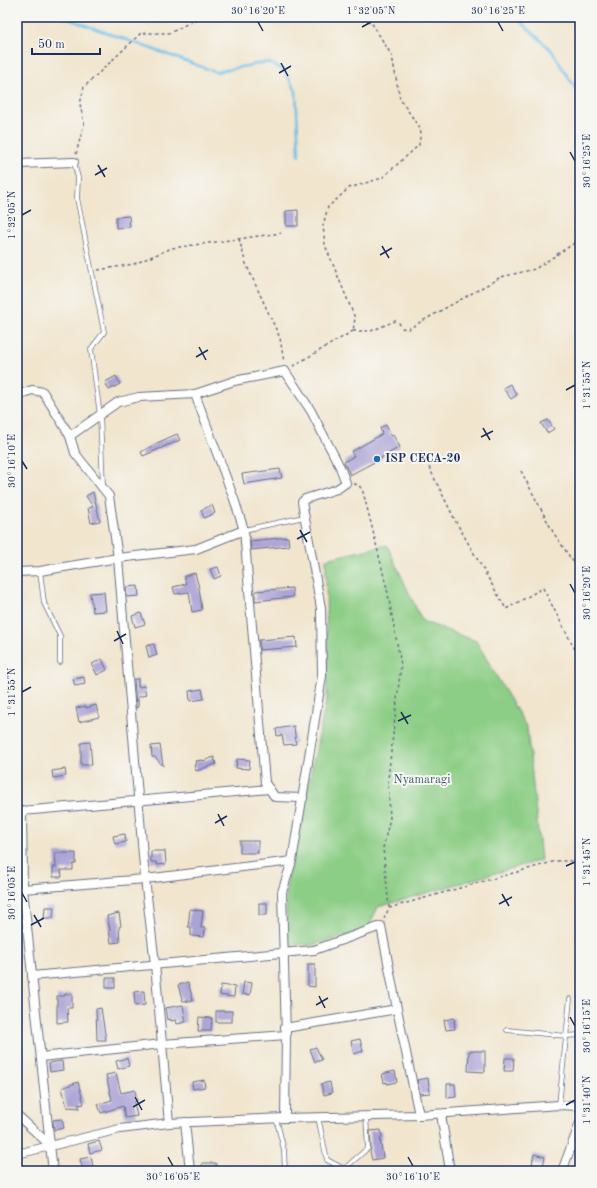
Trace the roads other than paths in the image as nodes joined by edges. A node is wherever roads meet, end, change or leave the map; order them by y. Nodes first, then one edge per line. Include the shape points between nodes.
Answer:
1 (74, 162) joint
2 (17, 164) edge
3 (195, 394) junction
4 (17, 395) edge
5 (100, 415) junction
6 (70, 436) junction
7 (103, 489) junction
8 (304, 518) junction
9 (244, 530) junction
10 (118, 558) junction
11 (40, 571) junction
12 (17, 572) edge
13 (60, 662) dead end
14 (269, 788) junction
15 (302, 798) junction
16 (138, 801) junction
17 (292, 861) junction
18 (145, 879) junction
19 (23, 889) junction
20 (21, 906) edge
21 (283, 953) junction
22 (155, 964) junction
23 (32, 976) junction
24 (570, 999) dead end
25 (397, 1009) junction
26 (507, 1030) dead end
27 (286, 1031) junction
28 (580, 1035) edge
29 (566, 1036) junction
30 (162, 1044) junction
31 (41, 1058) junction
32 (559, 1105) junction
33 (580, 1106) edge
34 (441, 1114) junction
35 (17, 1115) edge
36 (366, 1116) junction
37 (419, 1116) junction
38 (318, 1117) junction
39 (276, 1118) junction
40 (285, 1118) junction
41 (185, 1122) junction
42 (169, 1123) junction
43 (580, 1123) edge
44 (50, 1145) junction
45 (17, 1154) edge
46 (53, 1171) edge
47 (190, 1171) edge
48 (285, 1171) edge
49 (450, 1171) edge
50 (562, 1171) edge

1 - 2 street
1 - 5 lane via 78,178 77,198 104,332 91,349
3 - 5 street via 139,397 118,402
3 - 8 street via 234,381 285,371 311,411 346,483 337,489 305,499 302,502
3 - 9 street
4 - 6 street via 32,390 43,392
5 - 6 street
5 - 7 lane
6 - 7 street via 75,452
7 - 10 street via 109,496
8 - 9 lane
8 - 15 street via 321,608 322,676
9 - 10 street via 196,549
9 - 14 street via 265,783
10 - 11 street
10 - 16 street
11 - 12 street
11 - 13 lane via 44,603 60,636
14 - 15 street via 275,797
14 - 16 street
15 - 17 street
16 - 18 street
16 - 19 street via 22,811
17 - 18 street
17 - 21 street via 282,892
18 - 19 street
18 - 22 street
19 - 20 street
20 - 23 street
21 - 22 street
21 - 25 street via 314,950 381,926
21 - 27 street
22 - 23 street
22 - 30 street
23 - 31 street
24 - 29 lane
25 - 27 street
25 - 37 street
26 - 29 lane
27 - 30 street
27 - 40 street
28 - 29 lane
29 - 32 lane
30 - 31 street
30 - 42 street
31 - 44 street
32 - 33 street
32 - 34 street
34 - 37 street
34 - 49 street
35 - 44 street
36 - 37 street
36 - 38 street
36 - 38 lane via 368,1148 344,1169 327,1160
38 - 40 street
39 - 40 street
39 - 41 street
39 - 48 lane via 284,1150
41 - 42 street
41 - 47 street
42 - 44 street via 120,1129
43 - 50 street
44 - 45 street
44 - 46 street

